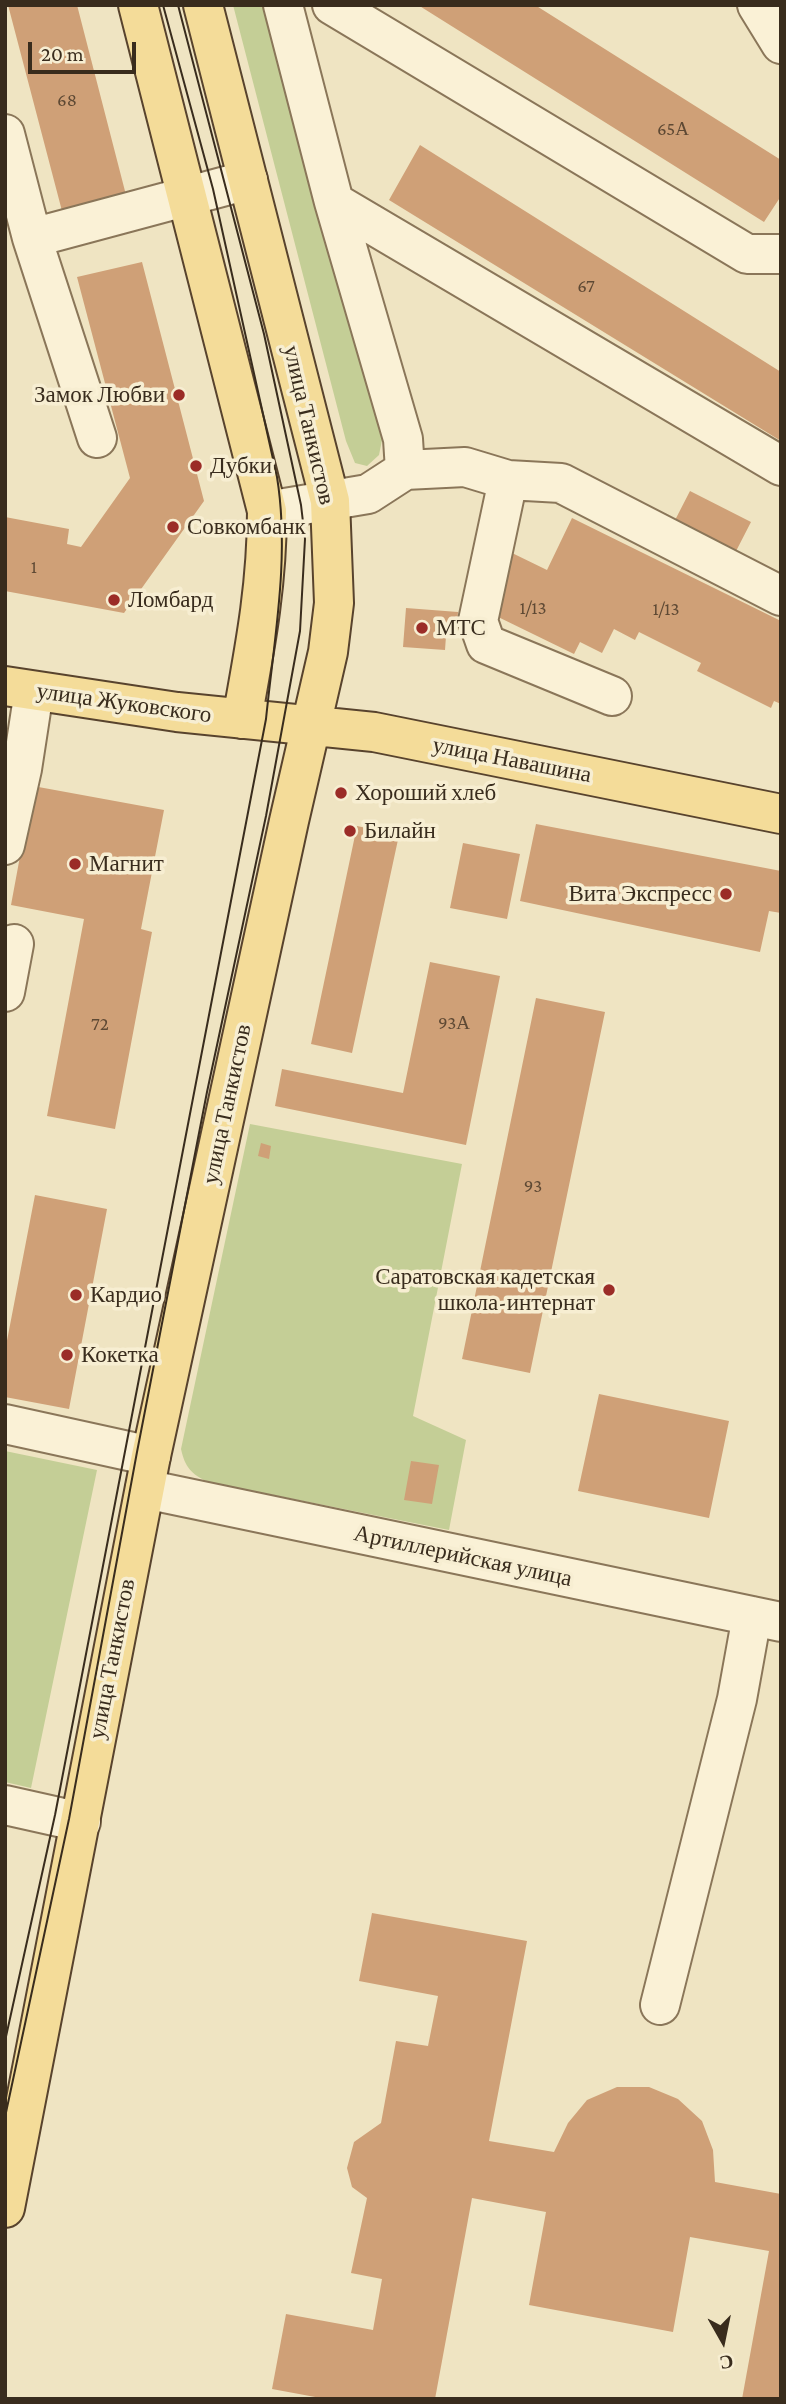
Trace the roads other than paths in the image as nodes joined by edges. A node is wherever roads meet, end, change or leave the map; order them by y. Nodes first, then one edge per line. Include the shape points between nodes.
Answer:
1 (138, 5) edge
2 (203, 5) edge
3 (283, 5) edge
4 (332, 5) edge
5 (757, 5) edge
6 (781, 44) edge
7 (5, 134) edge
8 (248, 180) junction
9 (188, 196) junction
10 (334, 202) junction
11 (32, 238) junction
12 (781, 254) edge
13 (97, 438) dead end
14 (781, 466) edge
15 (405, 470) junction
16 (508, 480) junction
17 (330, 501) junction
18 (267, 511) junction
19 (781, 596) edge
20 (20, 688) edge
21 (612, 696) dead end
22 (242, 719) junction
23 (313, 724) junction
24 (781, 814) edge
25 (5, 845) edge
26 (14, 943) dead end
27 (5, 992) edge
28 (5, 1424) edge
29 (148, 1472) junction
30 (766, 1619) edge
31 (5, 1805) edge
32 (81, 1822) junction
33 (660, 2006) dead end
34 (5, 2208) edge

1 - 9 main road
2 - 8 main road, улица Танкистов
3 - 10 street
4 - 12 street via 747,254
5 - 6 street
7 - 11 street
8 - 9 street
8 - 17 main road, улица Танкистов
9 - 11 street
9 - 18 main road
10 - 14 street
10 - 15 street via 403,439
11 - 13 street
15 - 16 street via 465,467
15 - 17 street via 368,494
16 - 19 street via 561,483
16 - 21 street via 478,621 486,644
17 - 18 street
17 - 23 main road, улица Танкистов via 334,603
18 - 22 main road via 264,594
20 - 22 main road, улица Жуковского
20 - 25 street via 22,769
22 - 23 main road, улица Навашина
23 - 24 main road, улица Навашина via 374,732
23 - 29 main road, улица Танкистов
26 - 27 street
28 - 29 street, Артиллерийская улица
29 - 30 street, Артиллерийская улица
29 - 32 main road, улица Танкистов
30 - 33 street via 737,1699
31 - 32 street
32 - 34 main road, улица Танкистов

